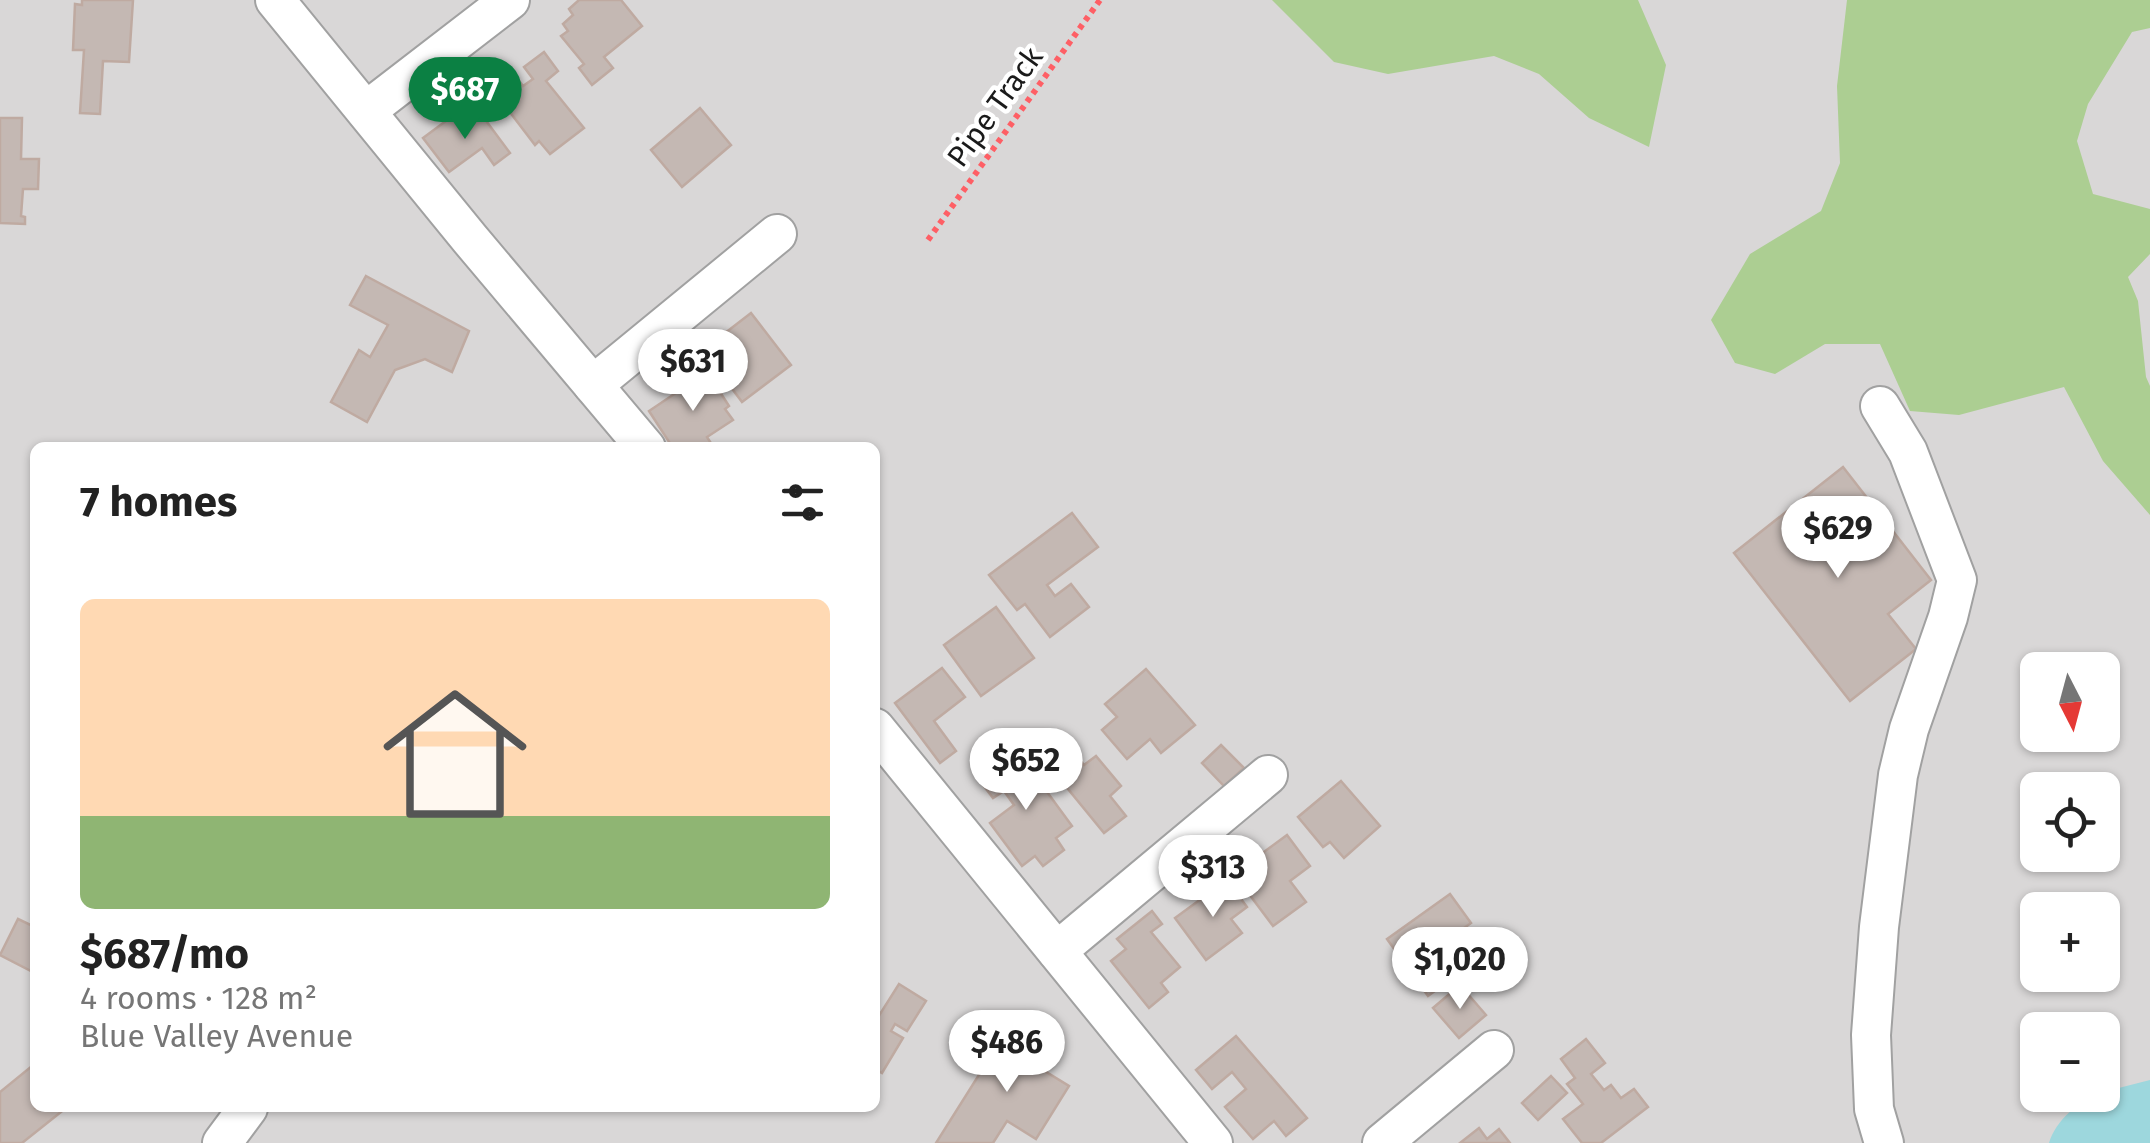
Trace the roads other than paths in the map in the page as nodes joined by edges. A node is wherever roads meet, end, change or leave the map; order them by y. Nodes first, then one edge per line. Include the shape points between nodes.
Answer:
1 (275, 0) edge
2 (510, 0) edge
3 (366, 111) junction
4 (777, 234) dead end
5 (593, 385) junction
6 (1880, 406) dead end
7 (641, 442) edge
8 (880, 734) edge
9 (1268, 774) dead end
10 (1056, 951) junction
11 (1494, 1050) dead end
12 (245, 1112) edge
13 (222, 1143) edge
14 (1213, 1143) edge
15 (1382, 1143) edge
16 (1884, 1143) edge

1 - 3 street
2 - 3 street
3 - 5 street
4 - 5 street
5 - 7 street
6 - 16 street via 1908,452 1957,580 1898,775 1871,1036 1874,1109
8 - 10 street
9 - 10 street
10 - 14 street
11 - 15 street
12 - 13 street

